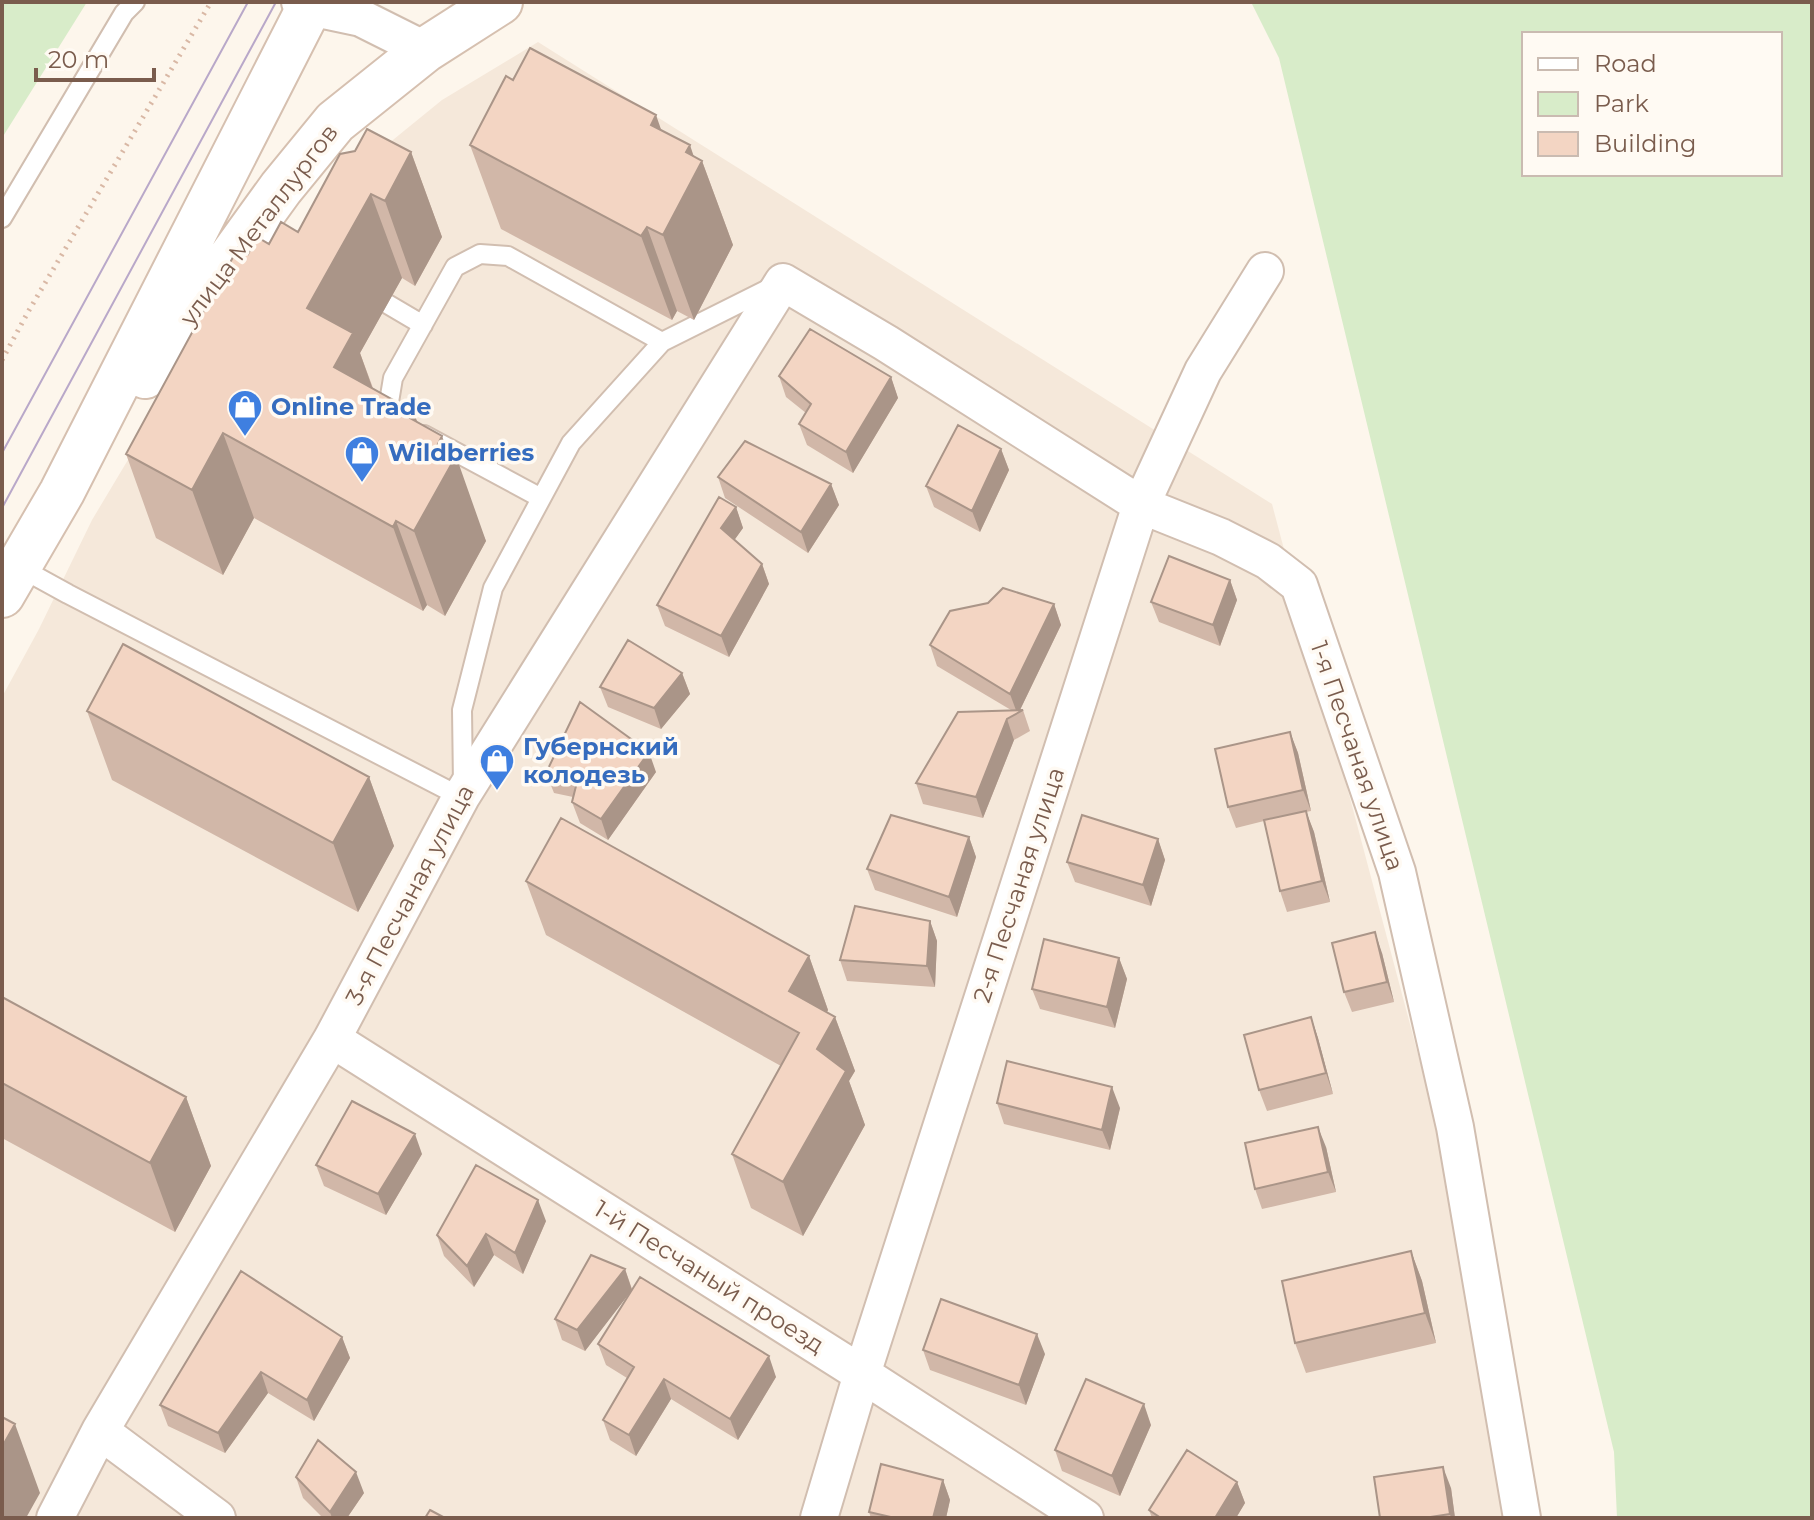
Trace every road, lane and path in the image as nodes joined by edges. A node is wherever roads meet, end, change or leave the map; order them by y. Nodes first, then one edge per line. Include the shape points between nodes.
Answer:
1 (135, 2) edge
2 (211, 2) edge
3 (500, 2) edge
4 (307, 4) edge
5 (425, 50) junction
6 (2, 218) edge
7 (1265, 271) dead end
8 (783, 282) junction
9 (356, 286) edge
10 (423, 325) junction
11 (662, 342) junction
12 (2, 360) edge
13 (62, 492) junction
14 (541, 498) junction
15 (1141, 505) junction
16 (8, 573) edge
17 (462, 796) junction
18 (332, 1039) junction
19 (862, 1374) junction
20 (100, 1431) junction
21 (55, 1518) edge
22 (217, 1518) edge
23 (819, 1518) edge
24 (1085, 1518) edge
25 (1522, 1518) edge

1 - 6 lane
2 - 12 path
3 - 5 main road, улица Металлургов
4 - 5 street via 361,18
4 - 13 main road, улица Металлургов
5 - 13 main road, улица Металлургов via 335,122 281,188 260,229
7 - 15 street, 2-я Песчаная улица via 1203,371
8 - 11 lane
8 - 15 street, 1-я Песчаная улица
8 - 17 street, 3-я Песчаная улица
9 - 10 lane
10 - 11 lane via 455,267 480,254 508,256
10 - 14 lane via 393,378 389,402 396,419
11 - 14 lane via 571,443
13 - 16 main road, улица Металлургов
14 - 17 lane via 493,588 462,710
15 - 19 street, 2-я Песчаная улица
15 - 25 street, 1-я Песчаная улица via 1221,537 1268,561 1299,585 1397,872 1455,1127
16 - 17 lane via 68,594
17 - 18 street, 3-я Песчаная улица
18 - 19 street, 1-й Песчаный проезд
18 - 20 street, 3-я Песчаная улица
19 - 23 street, 2-я Песчаная улица
19 - 24 street, 1-й Песчаный проезд
20 - 21 street, 3-я Песчаная улица
20 - 22 street

